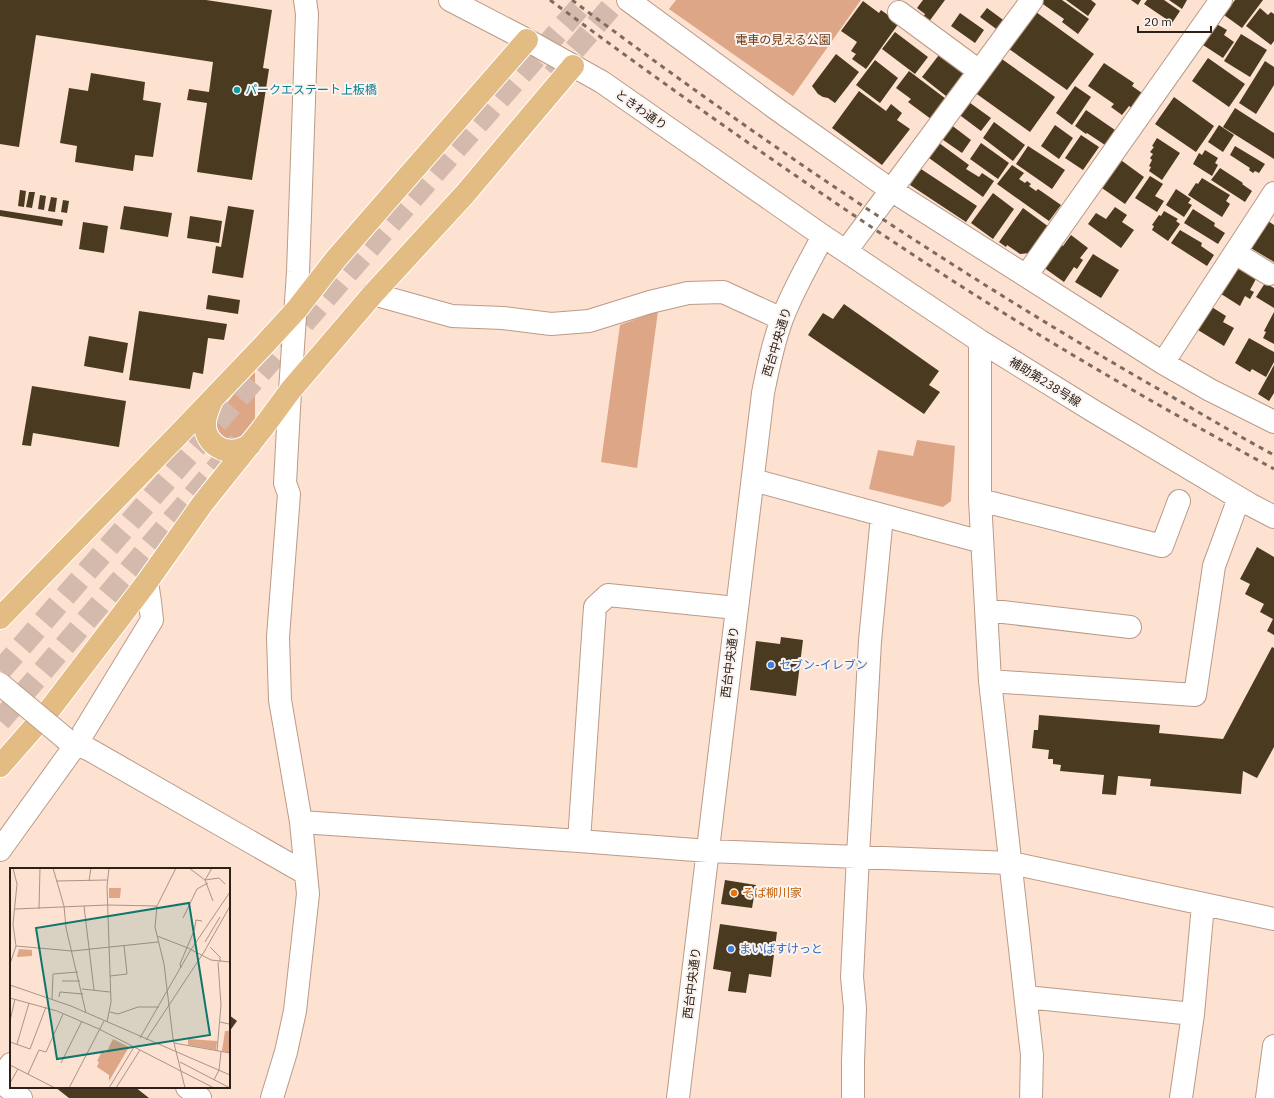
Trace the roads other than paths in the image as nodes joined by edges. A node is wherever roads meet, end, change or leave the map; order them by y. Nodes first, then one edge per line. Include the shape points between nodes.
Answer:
1 (305, 0) edge
2 (450, 0) edge
3 (1032, 0) edge
4 (1221, 0) edge
5 (630, 1) edge
6 (899, 12) dead end
7 (527, 40) junction
8 (573, 66) junction
9 (979, 71) junction
10 (891, 190) junction
11 (1274, 193) edge
12 (823, 236) junction
13 (846, 251) junction
14 (1235, 253) junction
15 (1269, 274) dead end
16 (1026, 276) junction
17 (373, 294) junction
18 (297, 309) junction
19 (782, 319) junction
20 (980, 341) junction
21 (1163, 363) junction
22 (290, 391) junction
23 (212, 400) junction
24 (1274, 422) edge
25 (250, 444) junction
26 (753, 480) junction
27 (1239, 498) junction
28 (980, 500) junction
29 (1179, 501) dead end
30 (882, 516) junction
31 (1274, 517) edge
32 (982, 542) junction
33 (147, 582) junction
34 (736, 608) junction
35 (986, 610) junction
36 (0, 618) edge
37 (1130, 627) dead end
38 (990, 681) junction
39 (0, 684) edge
40 (71, 741) junction
41 (0, 766) edge
42 (301, 822) junction
43 (579, 841) junction
44 (0, 850) edge
45 (708, 851) junction
46 (858, 856) junction
47 (1011, 863) junction
48 (305, 873) junction
49 (1203, 904) junction
50 (1274, 919) edge
51 (1026, 997) junction
52 (1192, 1014) junction
53 (1274, 1046) edge
54 (10, 1065) edge
55 (0, 1080) edge
56 (188, 1088) edge
57 (21, 1098) edge
58 (200, 1098) edge
59 (272, 1098) edge
60 (678, 1098) edge
61 (853, 1098) edge
62 (1031, 1098) edge
63 (1181, 1098) edge
64 (1267, 1098) edge

1 - 18 street via 307,21
2 - 7 street, ときわ通り
3 - 9 street
4 - 16 street
5 - 10 street
6 - 9 street
7 - 8 street, ときわ通り
7 - 18 main road via 335,260
8 - 12 street, ときわ通り via 602,82
8 - 17 main road via 464,194
9 - 10 street
10 - 13 street
10 - 16 street
11 - 14 street
12 - 13 street, 補助第238号線
12 - 19 street, 西台中央通り
13 - 20 street, 補助第238号線
14 - 15 street
14 - 21 street
16 - 21 street
17 - 19 street via 452,316 503,318 551,324 589,321 688,293 723,292
17 - 22 main road
18 - 22 street
18 - 23 main road
19 - 26 street, 西台中央通り via 766,374
20 - 27 street, 補助第238号線
20 - 28 street
21 - 24 street
22 - 25 main road
22 - 42 street via 285,483 288,494 279,645 280,700
23 - 25 main road via 205,422 208,437 219,448 228,450 240,450
23 - 36 main road
25 - 33 main road via 203,503
26 - 30 street
26 - 34 street, 西台中央通り
27 - 31 street, 補助第238号線
27 - 38 street via 1214,566 1195,694
28 - 29 street via 1162,546
28 - 32 street
30 - 32 street
30 - 46 street via 870,641
32 - 35 street
33 - 40 street via 152,620
33 - 41 main road via 50,709
34 - 43 street via 608,595 595,607
34 - 45 street, 西台中央通り
35 - 37 street
35 - 38 street
38 - 47 street
39 - 40 street, bridge
40 - 44 street
40 - 48 street
42 - 43 street
42 - 48 street
43 - 45 street
45 - 46 street
45 - 60 street, 西台中央通り
46 - 47 street
46 - 61 street via 852,976 855,1008
47 - 49 street
47 - 51 street
48 - 59 street via 308,894 295,1011
49 - 50 street
49 - 52 street
51 - 52 street
51 - 62 street via 1032,1055
52 - 63 street
53 - 64 street
54 - 55 street
55 - 57 street
56 - 58 street

